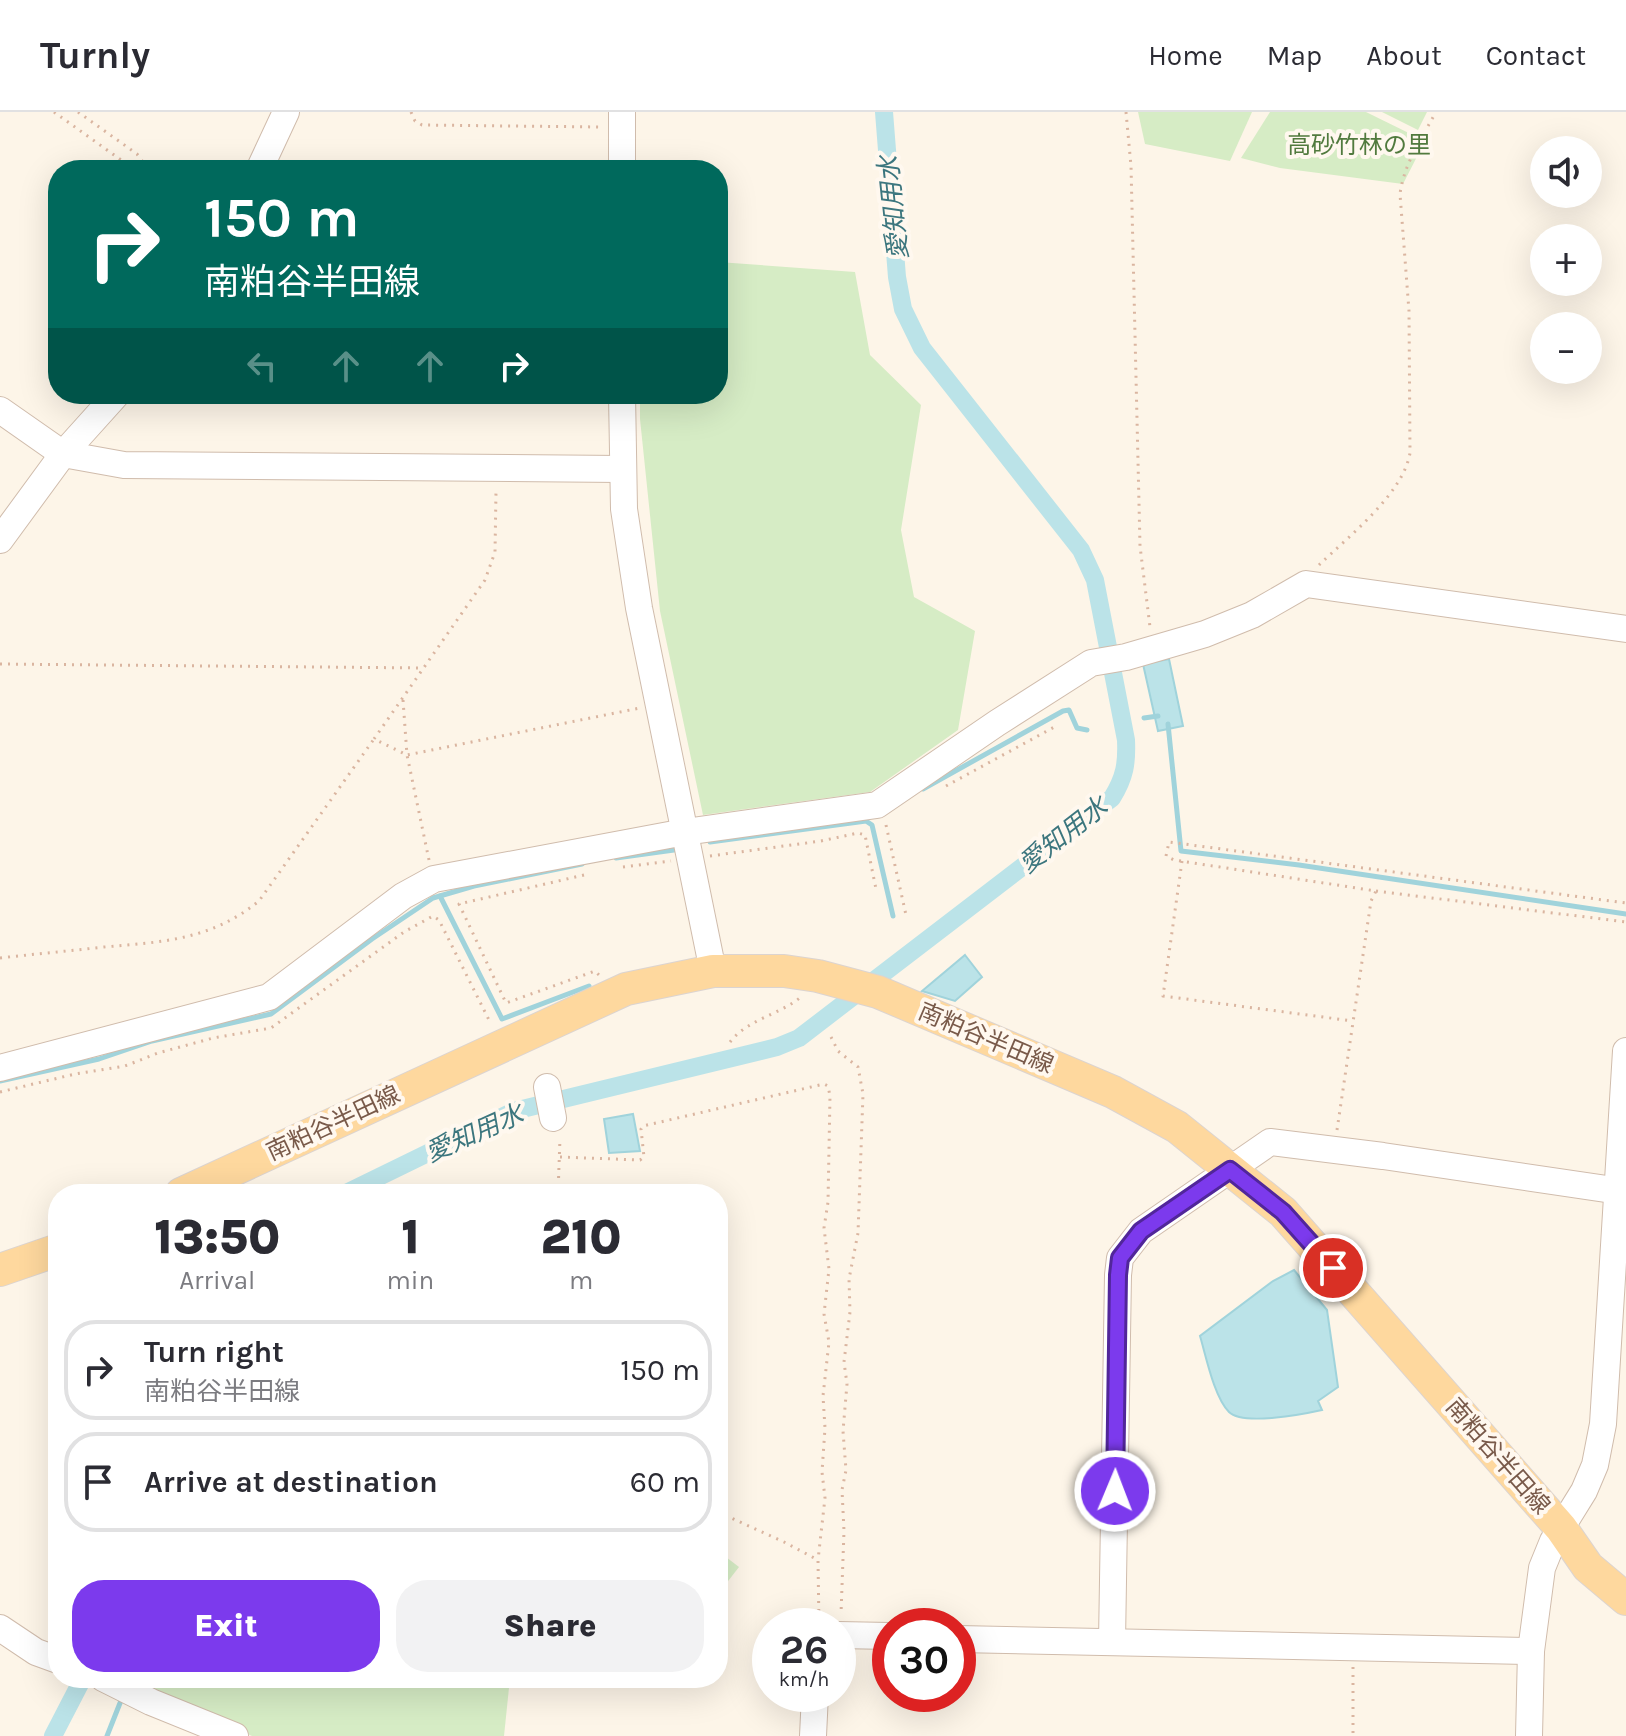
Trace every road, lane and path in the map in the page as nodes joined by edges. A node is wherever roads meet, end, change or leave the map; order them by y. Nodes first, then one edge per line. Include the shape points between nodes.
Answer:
1 (54, 112) edge
2 (78, 112) edge
3 (286, 112) edge
4 (411, 112) edge
5 (1126, 112) edge
6 (1436, 112) edge
7 (622, 119) edge
8 (121, 160) edge
9 (142, 160) edge
10 (264, 160) edge
11 (622, 160) edge
12 (108, 404) edge
13 (622, 404) edge
14 (0, 410) edge
15 (63, 454) junction
16 (496, 469) junction
17 (621, 469) junction
18 (0, 540) edge
19 (1306, 584) junction
20 (1626, 629) edge
21 (1155, 649) junction
22 (0, 664) edge
23 (424, 668) junction
24 (402, 699) junction
25 (659, 704) junction
26 (1058, 725) dead end
27 (374, 739) junction
28 (407, 755) junction
29 (935, 792) dead end
30 (880, 802) junction
31 (685, 832) junction
32 (690, 859) junction
33 (1182, 861) junction
34 (611, 869) dead end
35 (596, 872) dead end
36 (433, 879) junction
37 (876, 889) dead end
38 (1376, 891) junction
39 (1626, 903) edge
40 (906, 915) dead end
41 (1626, 922) edge
42 (0, 958) edge
43 (713, 971) junction
44 (807, 974) junction
45 (606, 997) junction
46 (1353, 1021) junction
47 (831, 1037) dead end
48 (730, 1042) dead end
49 (1626, 1051) edge
50 (0, 1068) edge
51 (547, 1087) dead end
52 (553, 1118) joint
53 (1335, 1150) junction
54 (560, 1157) junction
55 (1230, 1170) junction
56 (203, 1184) edge
57 (559, 1184) edge
58 (1622, 1191) edge
59 (48, 1253) edge
60 (0, 1270) edge
61 (728, 1517) edge
62 (1561, 1528) junction
63 (818, 1560) junction
64 (1626, 1599) edge
65 (828, 1608) edge
66 (837, 1608) edge
67 (0, 1628) edge
68 (976, 1639) edge
69 (1112, 1642) junction
70 (1353, 1647) junction
71 (1531, 1651) junction
72 (48, 1656) edge
73 (123, 1688) edge
74 (814, 1712) edge
75 (235, 1736) edge
76 (813, 1736) edge
77 (1353, 1736) edge
78 (1529, 1736) edge

1 - 8 path
2 - 9 path
3 - 10 street
4 - 7 path via 422,125
5 - 21 path via 1140,546
6 - 19 path via 1408,162 1400,194 1409,311 1408,466 1403,478
7 - 11 street
12 - 15 street
13 - 17 street
14 - 15 street
15 - 16 street via 124,465
15 - 18 street
16 - 17 street
16 - 23 path via 495,552 485,580
17 - 25 street
19 - 20 street
19 - 21 street via 1252,615
21 - 30 street via 1091,663
22 - 23 path
23 - 24 path
24 - 27 path
24 - 28 path
25 - 28 path
25 - 31 street
26 - 29 path
27 - 28 path
27 - 42 path via 246,912 216,928 174,940
28 - 36 path
30 - 31 street
30 - 40 path
31 - 32 street
31 - 36 street
32 - 34 path
32 - 37 path via 858,833 865,835
32 - 43 street
33 - 38 path
33 - 39 path via 1166,856 1169,842
33 - 46 path via 1163,996
35 - 45 path via 459,904 506,1003 595,971
36 - 50 street via 269,997
38 - 41 path
38 - 46 path
43 - 44 main road, 南粕谷半田線
43 - 45 main road, 南粕谷半田線
44 - 48 path via 800,998 739,1030
44 - 55 main road, 南粕谷半田線 via 866,988 1113,1092 1177,1127
45 - 56 main road, 南粕谷半田線
46 - 53 path
47 - 66 path via 838,1051 858,1067 863,1094 858,1233 844,1362 846,1470
49 - 58 street
51 - 52 street
52 - 54 path via 560,1132
53 - 55 street via 1270,1142
53 - 58 street
54 - 57 path
54 - 63 path via 640,1160 643,1126 828,1086 824,1228 829,1269 824,1314 829,1342
55 - 62 main road, 南粕谷半田線 via 1283,1212
55 - 69 street via 1141,1231 1120,1258
58 - 62 street via 1603,1424 1595,1465
59 - 60 main road
61 - 63 path
62 - 64 main road, 南粕谷半田線 via 1588,1567
62 - 71 street via 1542,1568
63 - 65 path
67 - 72 street
68 - 69 street
69 - 70 street
70 - 71 street
70 - 77 path
71 - 78 street
73 - 75 street
74 - 76 street

